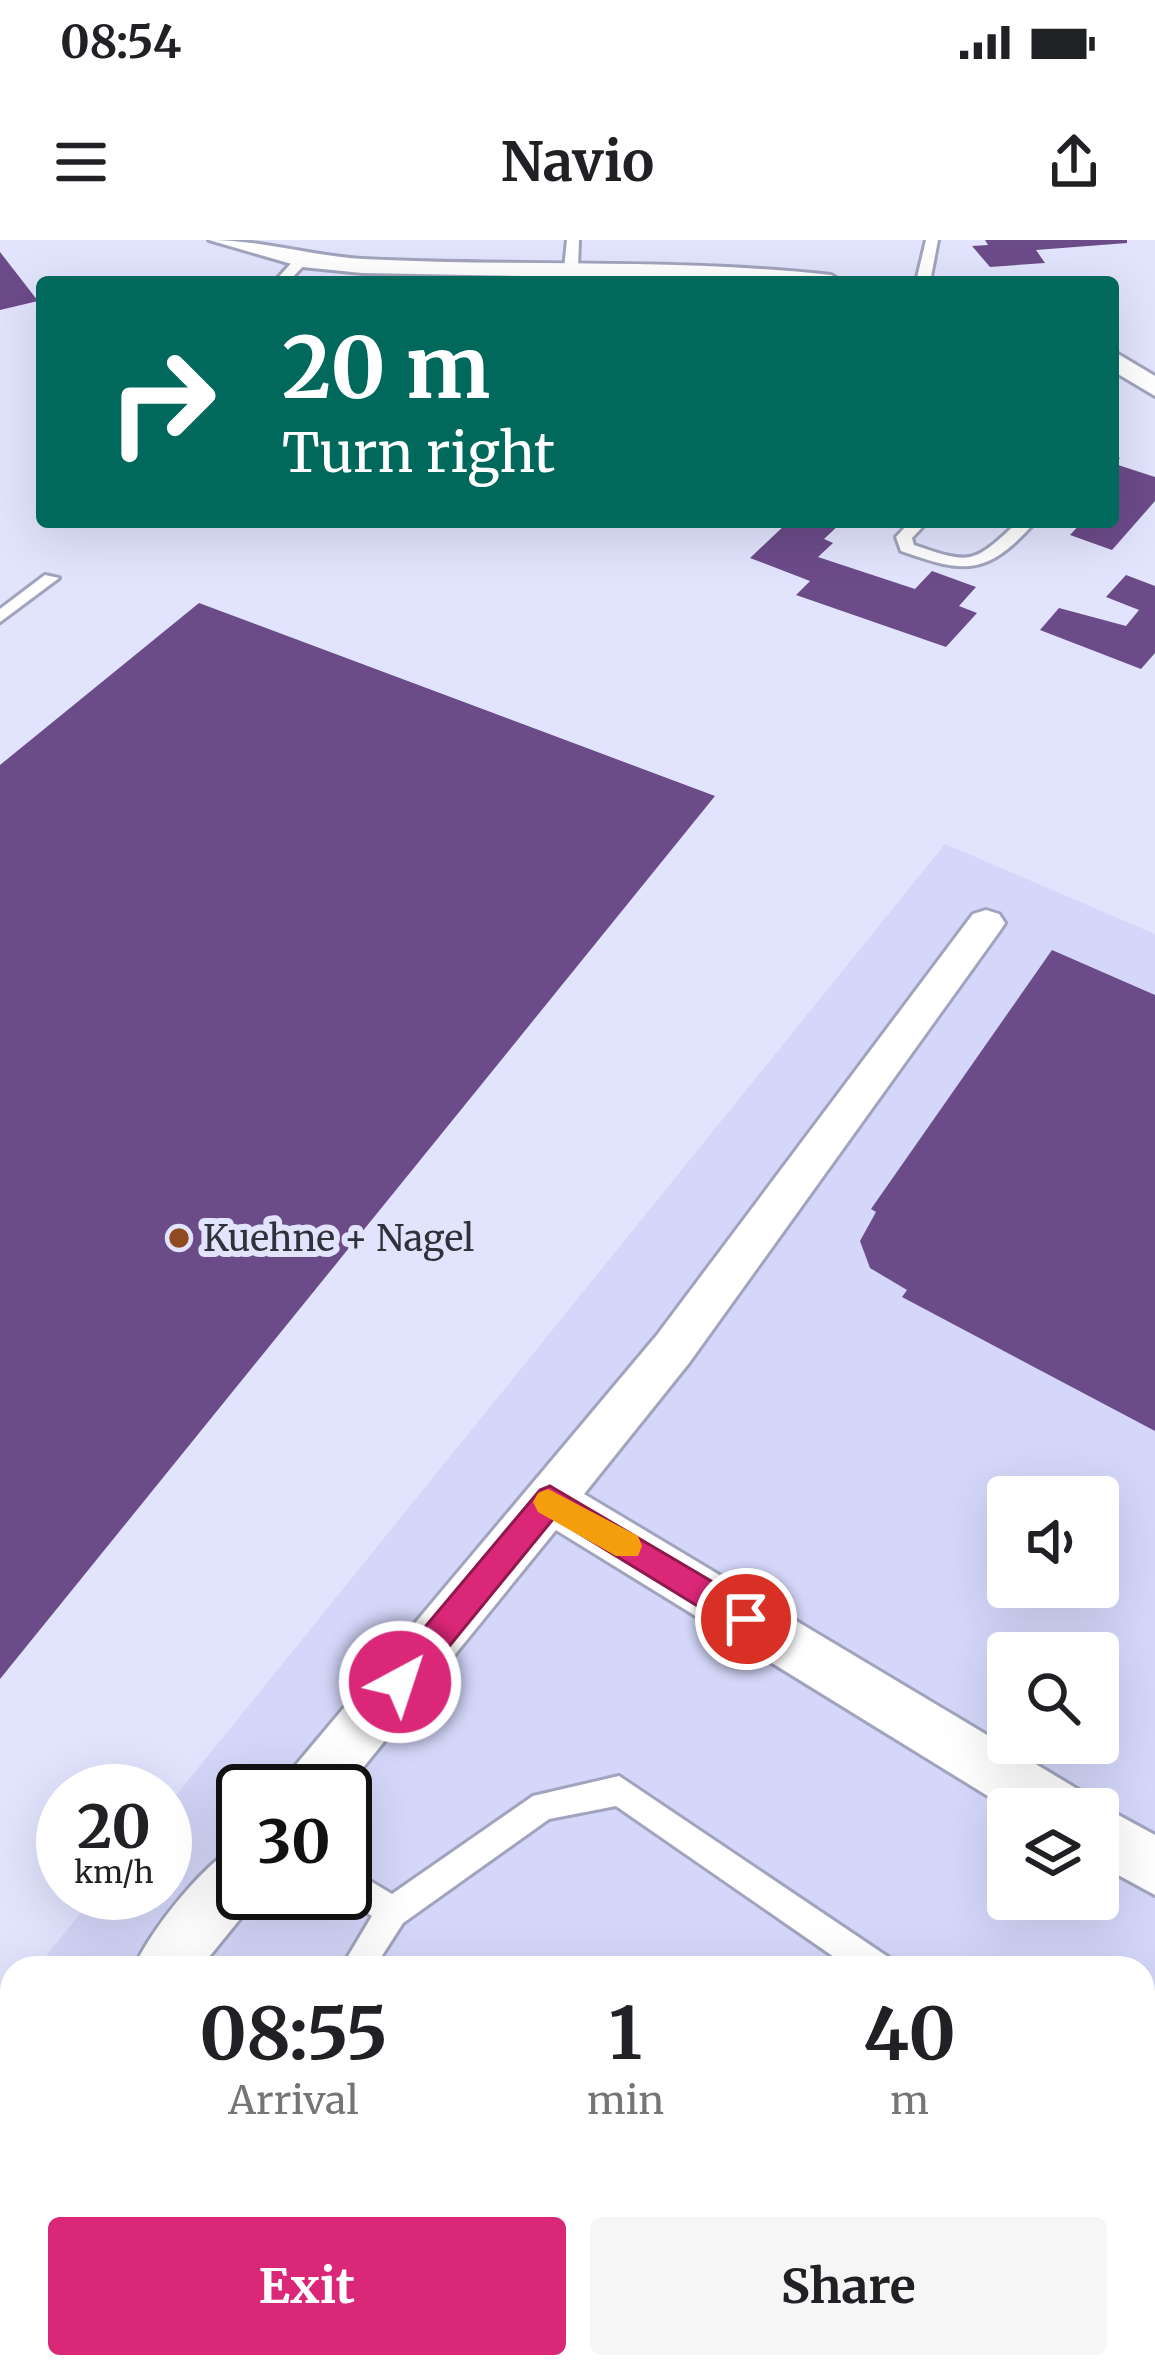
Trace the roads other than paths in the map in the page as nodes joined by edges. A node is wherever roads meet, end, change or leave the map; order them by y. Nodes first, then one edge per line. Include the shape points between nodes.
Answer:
1 (221, 240) edge
2 (573, 240) edge
3 (932, 240) edge
4 (302, 260) junction
5 (571, 269) junction
6 (287, 276) edge
7 (775, 276) edge
8 (924, 276) edge
9 (913, 528) edge
10 (1021, 528) edge
11 (51, 578) dead end
12 (0, 617) edge
13 (986, 923) dead end
14 (550, 1500) junction
15 (331, 1764) edge
16 (1025, 1788) edge
17 (1119, 1845) edge
18 (1155, 1867) edge
19 (372, 1899) edge
20 (216, 1904) edge
21 (392, 1912) junction
22 (173, 1956) edge
23 (364, 1956) edge
24 (860, 1956) edge

1 - 4 street
2 - 5 lane
3 - 8 lane
4 - 5 street
4 - 6 lane
5 - 7 street
9 - 10 lane via 904,536 907,548 963,568 981,566
11 - 12 lane
13 - 14 street via 674,1349
14 - 15 street
14 - 16 street
17 - 18 street
19 - 21 lane
20 - 22 street
21 - 23 lane
21 - 24 lane via 543,1805 619,1791

